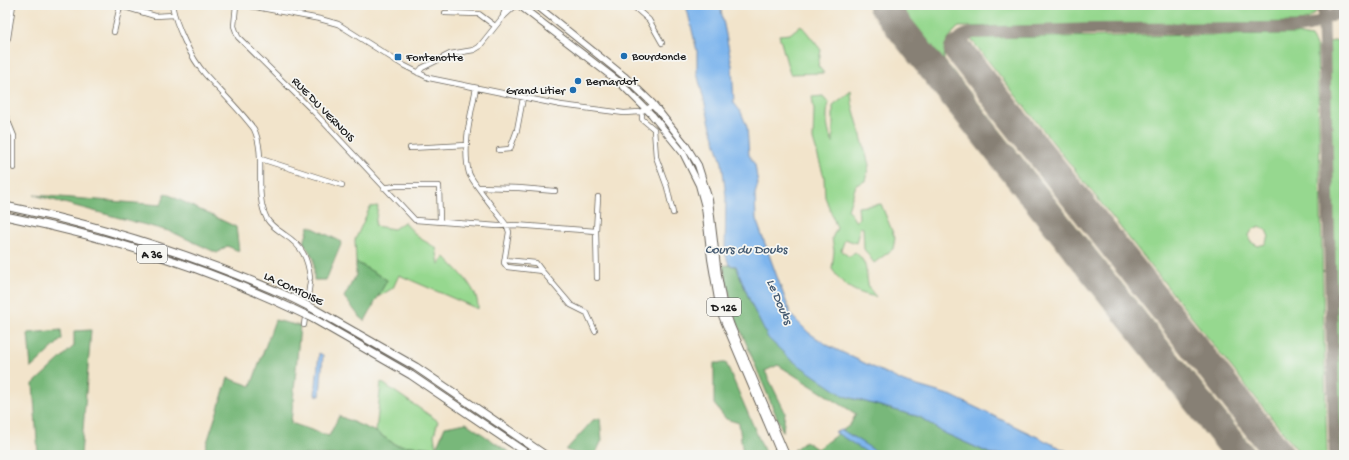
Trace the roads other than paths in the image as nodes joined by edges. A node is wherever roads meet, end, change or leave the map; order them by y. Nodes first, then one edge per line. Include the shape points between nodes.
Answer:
1 (13, 5) edge
2 (119, 5) edge
3 (172, 5) edge
4 (236, 5) edge
5 (245, 5) edge
6 (507, 5) edge
7 (516, 5) edge
8 (519, 5) edge
9 (536, 5) edge
10 (632, 5) edge
11 (445, 13) dead end
12 (174, 15) junction
13 (502, 18) junction
14 (496, 26) junction
15 (114, 32) dead end
16 (8, 38) dead end
17 (662, 43) dead end
18 (418, 73) junction
19 (476, 88) junction
20 (523, 98) junction
21 (646, 108) junction
22 (624, 113) junction
23 (5, 114) edge
24 (642, 115) junction
25 (652, 115) junction
26 (673, 128) junction
27 (467, 145) junction
28 (410, 148) dead end
29 (499, 150) dead end
30 (261, 159) junction
31 (14, 168) dead end
32 (342, 185) dead end
33 (478, 187) junction
34 (384, 188) junction
35 (555, 191) dead end
36 (598, 197) dead end
37 (5, 206) edge
38 (673, 213) dead end
39 (5, 216) edge
40 (440, 221) junction
41 (507, 226) junction
42 (596, 231) junction
43 (597, 278) dead end
44 (304, 325) dead end
45 (595, 331) dead end
46 (529, 455) edge
47 (544, 455) edge
48 (781, 455) edge
49 (786, 455) edge

1 - 16 street
2 - 12 street via 155,16
2 - 15 street
3 - 12 street
4 - 34 street, RUE DU VERNOIS via 234,26 238,37 313,111
5 - 18 street via 338,24
6 - 13 street
7 - 13 street
8 - 21 main road, D 126 via 619,82
9 - 26 main road, D 126 via 624,76
10 - 17 street via 649,20
11 - 14 street via 479,14
12 - 30 street via 193,56 204,72 254,129 259,139
13 - 14 street
14 - 18 street via 479,47 450,54 422,68
18 - 19 street via 429,78
19 - 20 street
19 - 27 street
20 - 22 street
20 - 29 street via 510,150
21 - 22 street via 640,112
21 - 25 main road, D 126
21 - 26 street via 652,106
22 - 24 street
23 - 31 street via 14,136
24 - 25 street
24 - 38 street via 642,119 654,129 656,157
25 - 48 main road, D 126 via 683,152 699,185 705,207 720,311
26 - 49 main road, D 126 via 690,151 704,178 723,303
27 - 28 street
27 - 33 street via 469,174
30 - 32 street
30 - 44 street via 261,191 267,218 272,226 301,249 308,262 310,280
33 - 35 street
33 - 41 street
34 - 40 street, RUE DU VERNOIS via 415,220
34 - 40 street via 439,186
36 - 42 street
37 - 47 highway, LA COMTOISE / A 36, bridge via 104,230 170,250 237,274 292,298 364,336 421,371
39 - 46 highway, LA COMTOISE / A 36, bridge via 150,253 234,283 294,309 411,376
40 - 41 street
41 - 42 street
41 - 45 street via 509,232 505,260 536,263 571,305 587,313
42 - 43 street

